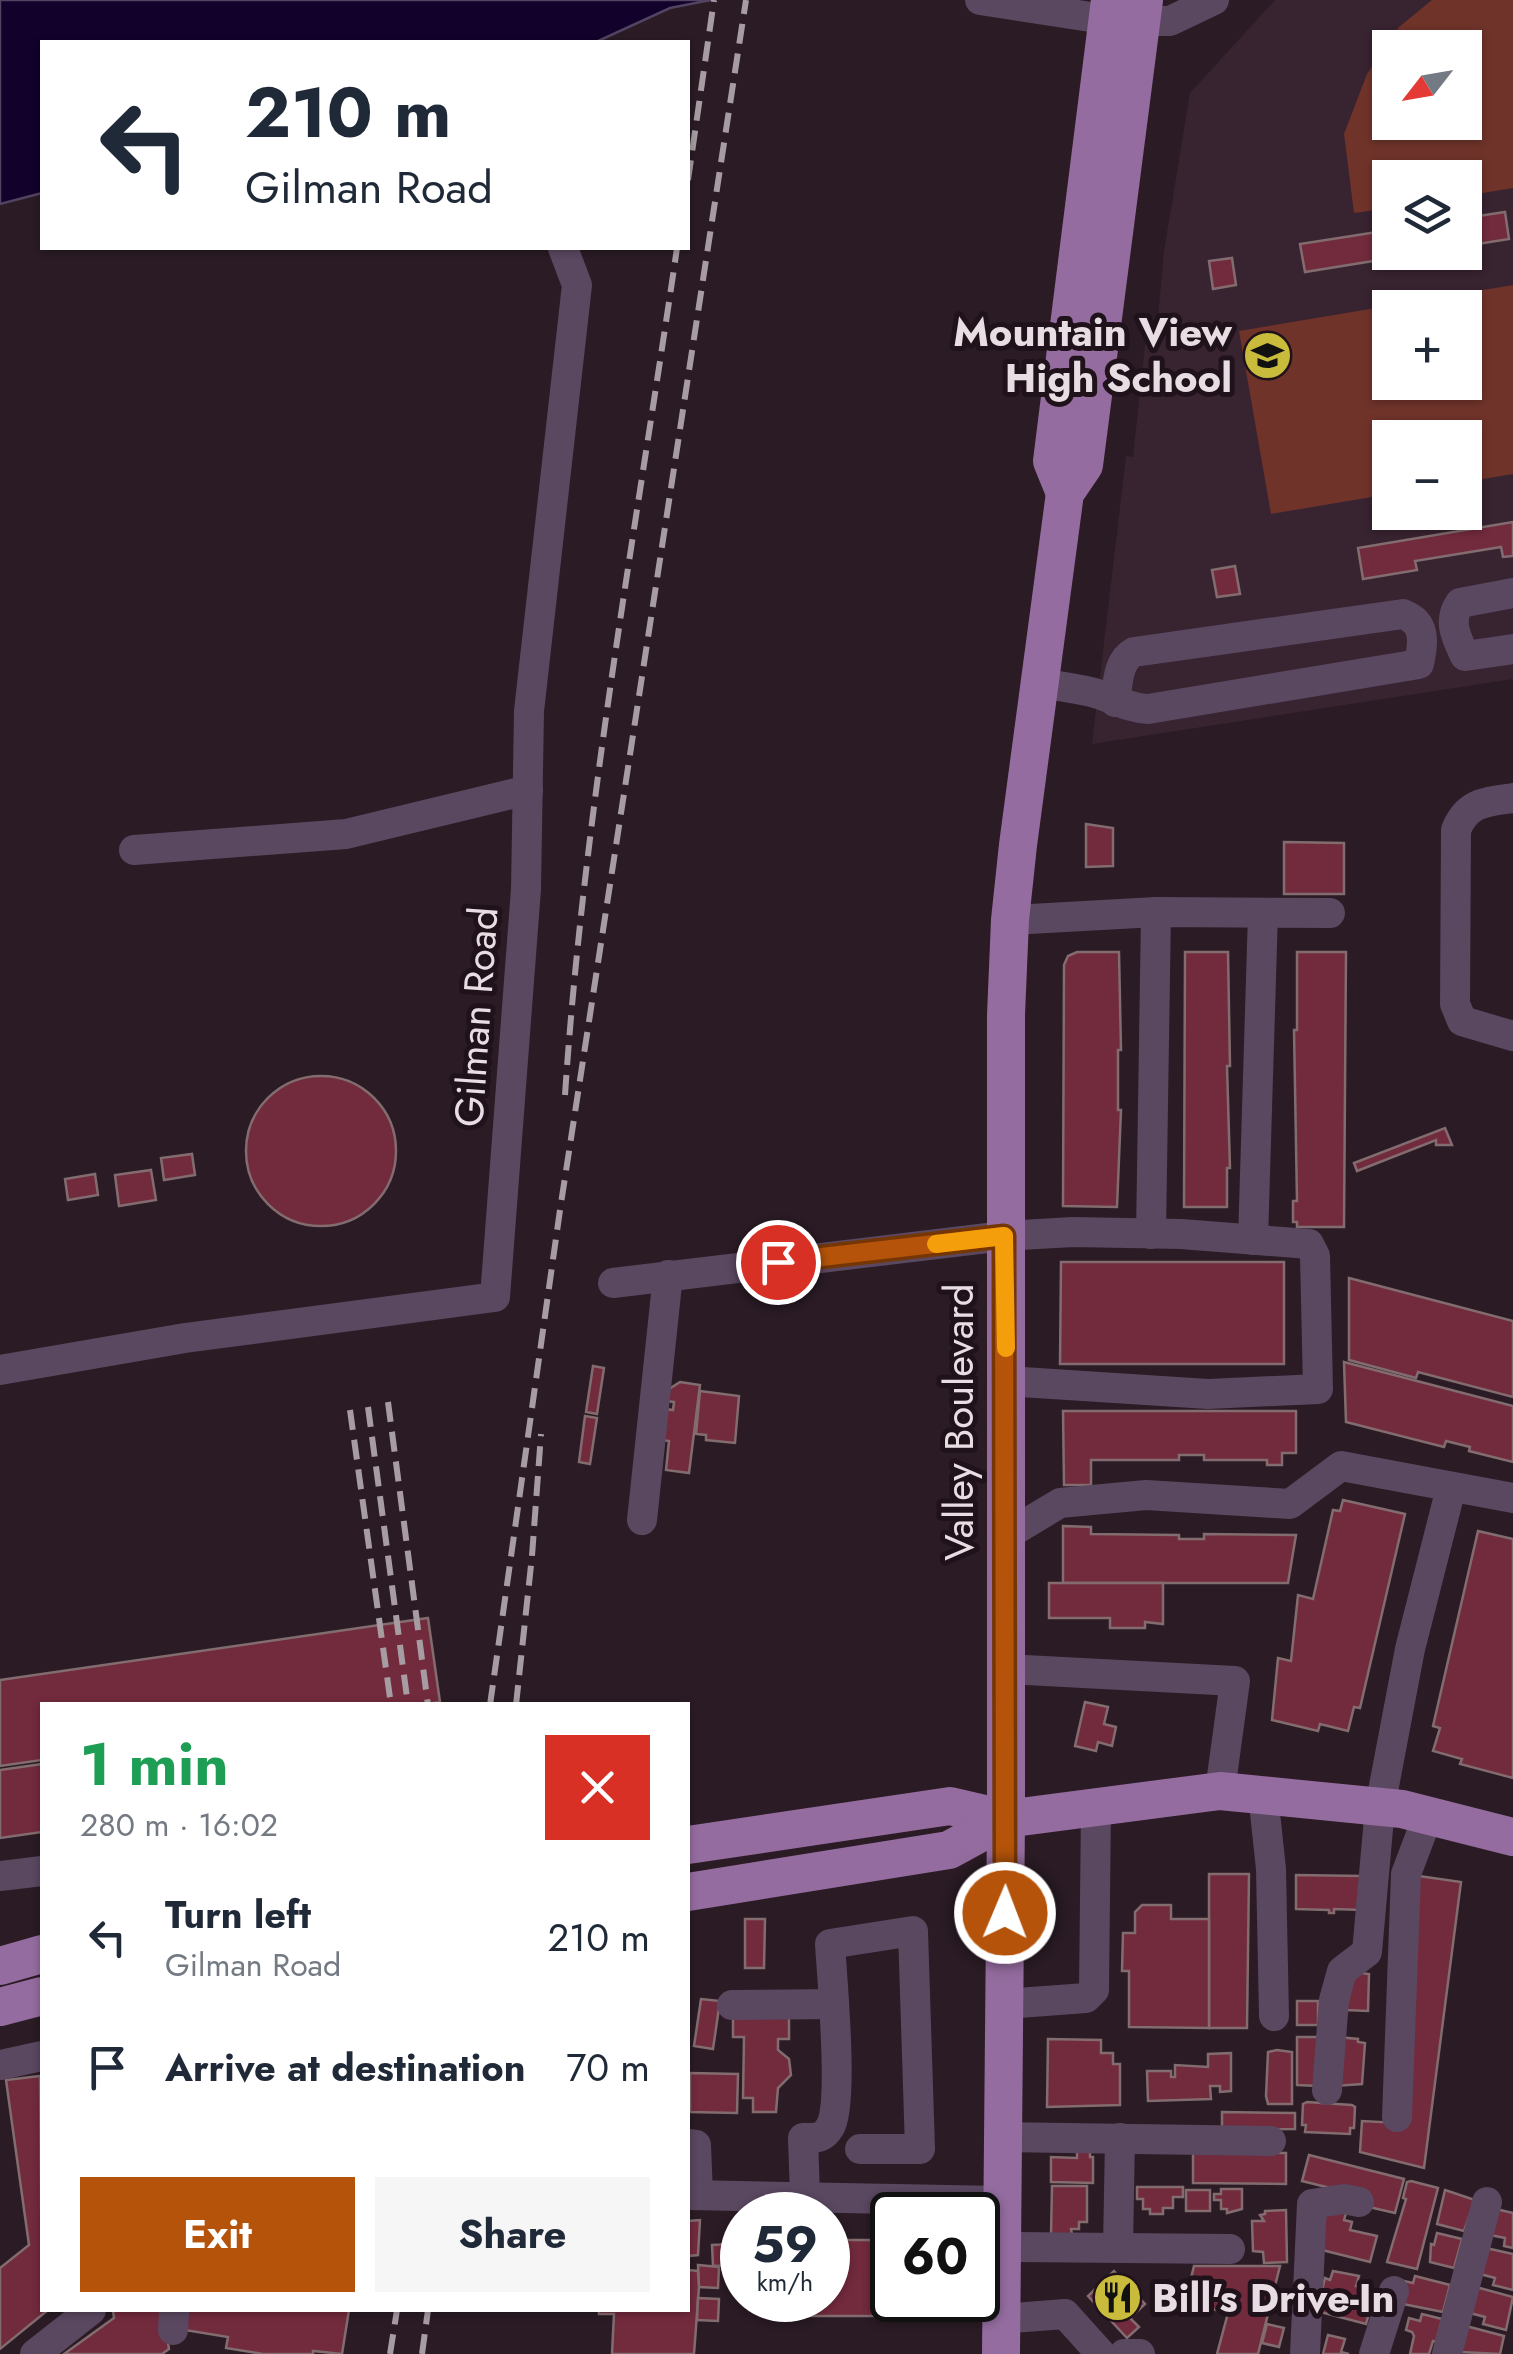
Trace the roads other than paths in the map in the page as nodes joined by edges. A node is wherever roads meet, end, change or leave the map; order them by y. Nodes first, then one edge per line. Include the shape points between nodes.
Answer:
1 (980, 0) edge
2 (1214, 0) edge
3 (1130, 8) edge
4 (564, 250) edge
5 (1513, 593) edge
6 (1455, 635) junction
7 (1424, 639) junction
8 (1513, 649) edge
9 (1040, 683) junction
10 (1116, 702) junction
11 (528, 790) junction
12 (1513, 798) edge
13 (134, 850) dead end
14 (1156, 912) junction
15 (1263, 912) junction
16 (1330, 913) dead end
17 (1010, 920) junction
18 (1513, 1036) edge
19 (1151, 1234) junction
20 (1004, 1236) junction
21 (1253, 1240) junction
22 (668, 1274) junction
23 (613, 1283) dead end
24 (0, 1370) edge
25 (1006, 1382) junction
26 (1451, 1488) junction
27 (1513, 1498) edge
28 (642, 1520) dead end
29 (1004, 1536) junction
30 (1005, 1669) junction
31 (1220, 1791) junction
32 (1264, 1794) junction
33 (1096, 1807) junction
34 (1380, 1807) junction
35 (1428, 1816) junction
36 (1006, 1818) junction
37 (1513, 1838) edge
38 (690, 1845) edge
39 (40, 1870) edge
40 (0, 1876) edge
41 (690, 1892) edge
42 (40, 1955) edge
43 (0, 1966) edge
44 (40, 1997) edge
45 (834, 2004) junction
46 (1004, 2004) junction
47 (732, 2005) dead end
48 (0, 2007) edge
49 (1274, 2016) dead end
50 (40, 2056) edge
51 (0, 2064) edge
52 (1327, 2090) dead end
53 (1397, 2116) dead end
54 (1002, 2136) junction
55 (1120, 2138) junction
56 (1271, 2140) dead end
57 (690, 2144) edge
58 (860, 2150) dead end
59 (806, 2192) edge
60 (693, 2194) edge
61 (720, 2194) edge
62 (850, 2197) edge
63 (1002, 2201) junction
64 (1359, 2202) dead end
65 (1487, 2202) dead end
66 (1002, 2248) junction
67 (1118, 2248) junction
68 (1230, 2249) dead end
69 (1394, 2291) dead end
70 (89, 2312) edge
71 (1001, 2336) edge
72 (36, 2354) edge
73 (1101, 2354) edge
74 (1124, 2354) edge
75 (1140, 2354) edge
76 (1305, 2354) edge
77 (1374, 2354) edge
78 (1447, 2354) edge

1 - 3 street
2 - 3 street via 1170,21
3 - 9 main road, Valley Boulevard via 1084,465 1065,493
4 - 11 street, Gilman Road via 577,284 529,712
5 - 6 street via 1460,603
6 - 7 street
6 - 8 street via 1465,656
7 - 10 street via 1419,664 1148,709
7 - 10 street via 1413,618 1403,614 1134,652 1121,668
9 - 10 street
9 - 17 main road, Valley Boulevard
11 - 13 street via 346,834
11 - 24 street, Gilman Road via 495,1297
12 - 18 street via 1476,804 1456,830 1455,1004 1462,1021
14 - 15 street
14 - 17 street
14 - 19 street
15 - 16 street
15 - 21 street
17 - 20 main road, Valley Boulevard
19 - 20 street
19 - 21 street
20 - 22 street
20 - 25 main road, Valley Boulevard
21 - 25 street via 1309,1244 1316,1256 1318,1389 1208,1394
22 - 23 street
22 - 28 street
25 - 29 main road, Valley Boulevard
26 - 27 street
26 - 29 street via 1341,1466 1290,1504 1146,1495 1060,1503
26 - 34 street via 1410,1649
29 - 30 main road, Valley Boulevard
30 - 31 street via 1235,1681
30 - 36 main road, Valley Boulevard
31 - 32 main road
31 - 33 main road
32 - 34 main road
32 - 49 street
33 - 36 main road
33 - 46 street via 1094,1990 1086,1998
34 - 35 main road
34 - 52 street via 1367,1952 1342,1971
35 - 37 main road
35 - 53 street via 1406,1874
36 - 38 main road via 950,1806
36 - 41 main road via 949,1850
36 - 46 main road, Valley Boulevard
39 - 40 street
42 - 43 main road
44 - 48 main road
45 - 47 street
45 - 58 street via 830,1944 912,1931 920,2149
45 - 59 street via 835,2118 819,2138 803,2138
46 - 54 main road, Valley Boulevard
50 - 51 street
54 - 55 street
54 - 63 main road, Valley Boulevard
55 - 56 street
55 - 67 street
57 - 60 street via 696,2144
60 - 61 street
62 - 63 street
63 - 66 main road, Valley Boulevard
64 - 76 street via 1312,2204
65 - 78 street
66 - 67 street
66 - 71 main road, Valley Boulevard
67 - 68 street
69 - 77 street
70 - 72 street
71 - 73 street via 1066,2314
74 - 75 street

